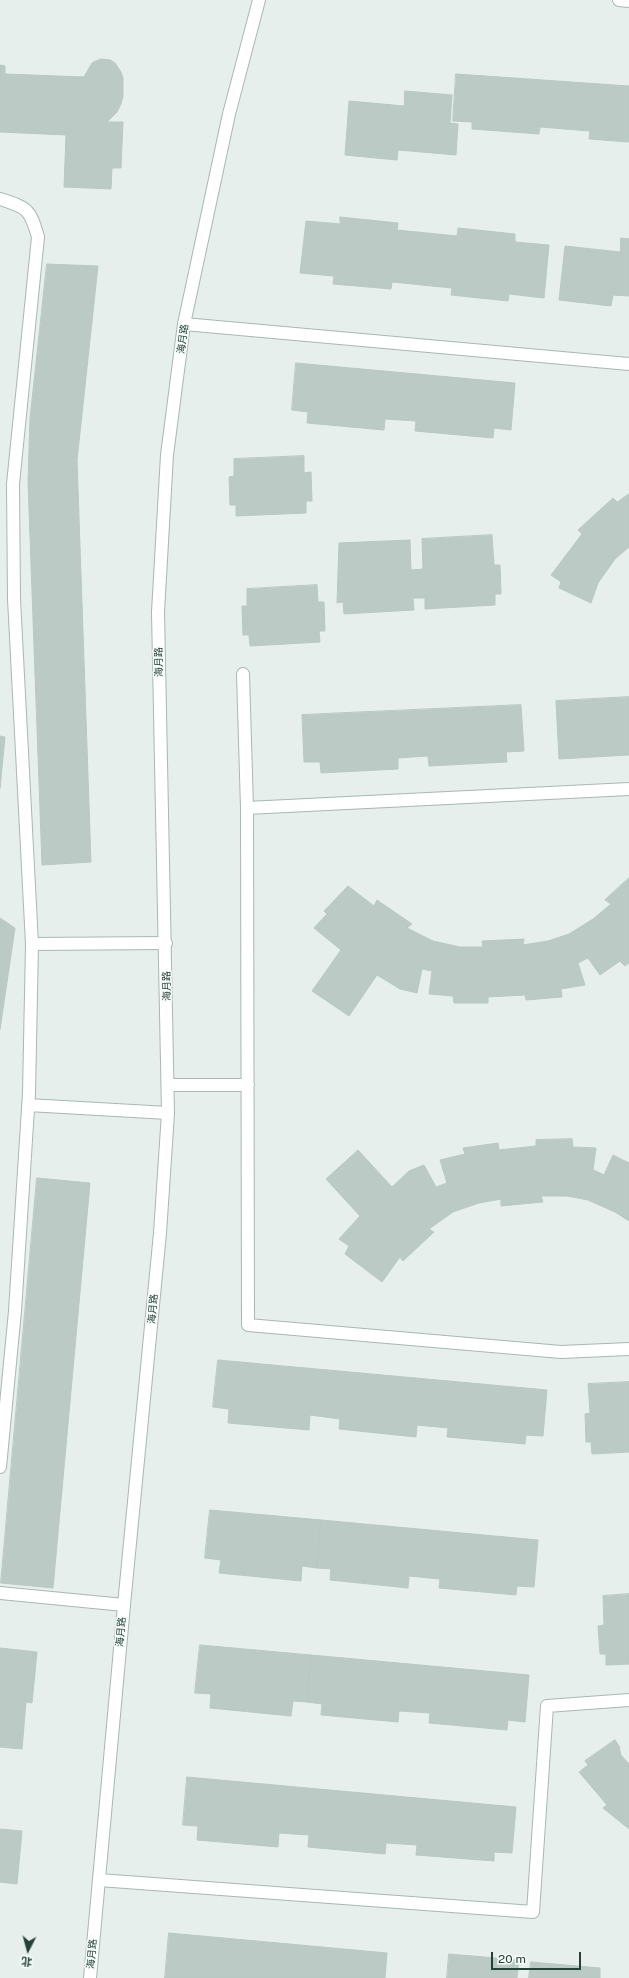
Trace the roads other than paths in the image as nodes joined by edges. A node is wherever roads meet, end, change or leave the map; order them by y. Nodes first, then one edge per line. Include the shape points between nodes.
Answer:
1 (259, 0) edge
2 (619, 0) edge
3 (629, 1) edge
4 (0, 199) edge
5 (184, 324) junction
6 (629, 364) edge
7 (243, 674) dead end
8 (629, 789) edge
9 (247, 808) junction
10 (166, 943) junction
11 (32, 944) junction
12 (168, 1085) junction
13 (248, 1085) junction
14 (28, 1105) junction
15 (168, 1113) junction
16 (629, 1349) edge
17 (0, 1467) edge
18 (0, 1593) edge
19 (124, 1605) junction
20 (629, 1700) edge
21 (99, 1880) junction
22 (90, 1978) edge

1 - 5 street, 海月路 via 229,114
2 - 3 street
4 - 11 street via 22,206 33,219 38,237 13,484 14,598
5 - 6 street
5 - 10 street, 海月路 via 167,455 158,612
7 - 9 street
8 - 9 street
9 - 13 street
10 - 11 street
10 - 12 street, 海月路
11 - 14 street
12 - 13 street
12 - 15 street, 海月路
13 - 16 street via 248,1325 561,1352
14 - 15 street
14 - 17 street via 15,1311
15 - 19 street, 海月路 via 160,1233
18 - 19 street
19 - 21 street, 海月路
20 - 21 street via 547,1706 533,1912
21 - 22 street, 海月路

